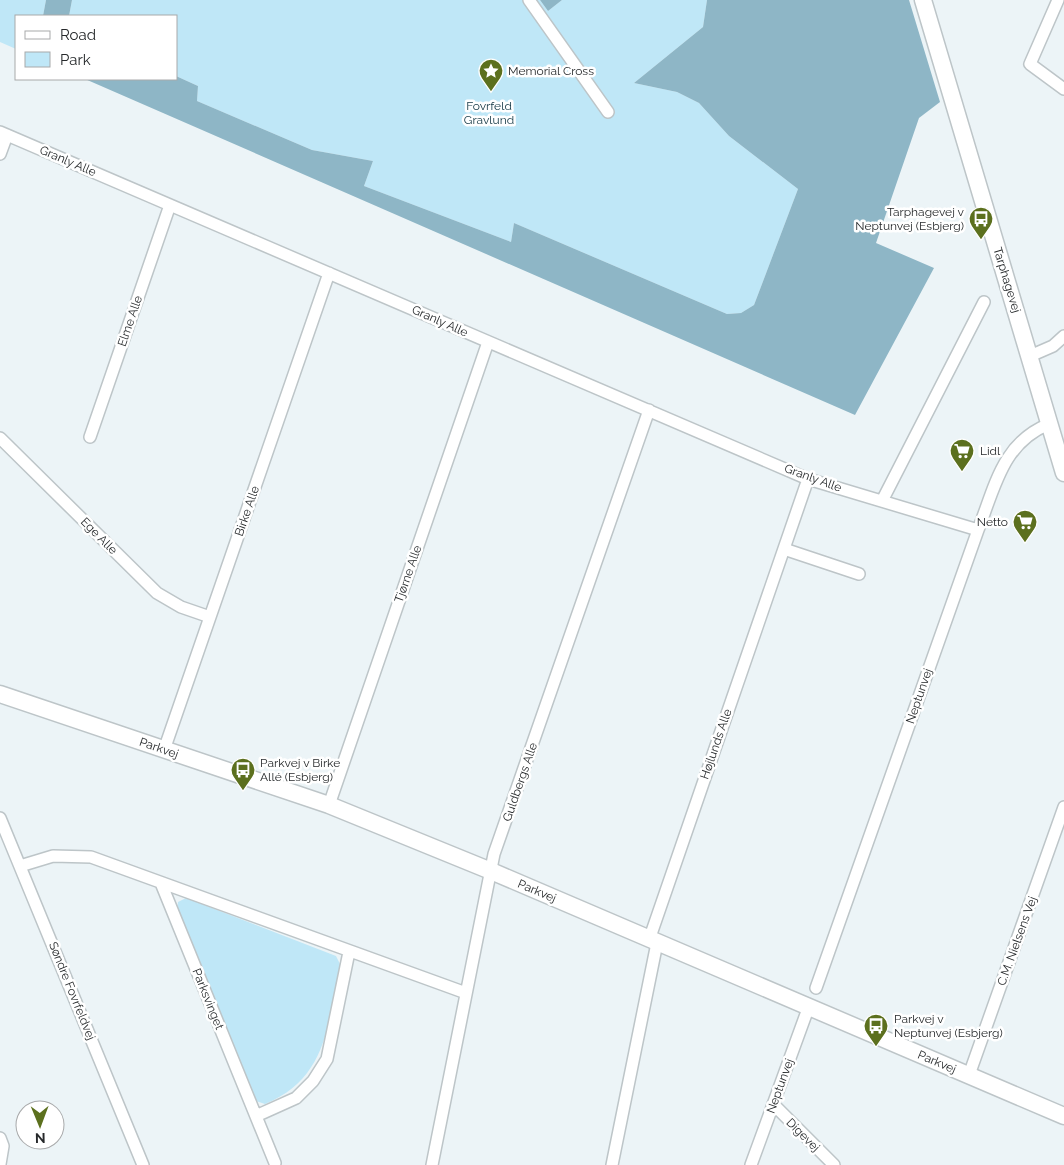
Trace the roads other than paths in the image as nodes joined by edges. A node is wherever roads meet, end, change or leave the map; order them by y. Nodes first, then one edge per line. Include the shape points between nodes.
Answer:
1 (528, 0) edge
2 (923, 0) edge
3 (1058, 0) edge
4 (1064, 89) edge
5 (608, 112) dead end
6 (3, 134) edge
7 (0, 154) edge
8 (170, 205) junction
9 (329, 273) junction
10 (984, 302) dead end
11 (1064, 336) edge
12 (488, 342) junction
13 (1030, 356) junction
14 (649, 410) junction
15 (1049, 424) junction
16 (90, 437) dead end
17 (0, 438) edge
18 (1064, 473) edge
19 (808, 479) junction
20 (882, 501) junction
21 (978, 530) junction
22 (784, 549) junction
23 (859, 574) dead end
24 (210, 617) junction
25 (0, 694) edge
26 (164, 750) junction
27 (329, 805) junction
28 (1064, 808) edge
29 (0, 818) edge
30 (20, 866) junction
31 (491, 871) junction
32 (161, 883) junction
33 (653, 941) junction
34 (349, 952) junction
35 (816, 988) dead end
36 (466, 993) junction
37 (809, 1006) junction
38 (969, 1075) junction
39 (773, 1104) junction
40 (256, 1116) junction
41 (1064, 1116) edge
42 (0, 1138) edge
43 (275, 1162) dead end
44 (0, 1164) edge
45 (143, 1165) edge
46 (432, 1165) edge
47 (612, 1165) edge
48 (751, 1165) edge
49 (834, 1165) edge

1 - 5 street
2 - 13 street, Tarphagevej
3 - 4 street via 1030,64
6 - 7 street
6 - 8 street, Granly Alle
8 - 9 street, Granly Alle
8 - 16 street, Elme Alle
9 - 12 street, Granly Alle
9 - 24 street, Birke Alle
10 - 20 street
11 - 13 street via 1053,346
12 - 14 street, Granly Alle
12 - 27 street, Tjørne Alle
13 - 15 street, Tarphagevej
14 - 19 street, Granly Alle
14 - 31 street, Guldbergs Alle via 494,854
15 - 18 street, Tarphagevej
15 - 21 street, Neptunvej via 1025,436 1006,460
17 - 24 street, Ege Alle via 157,593 181,607
19 - 20 street, Granly Alle
19 - 22 street, Højlunds Alle
20 - 21 street, Granly Alle
21 - 35 street, Neptunvej
22 - 23 street
22 - 33 street, Højlunds Alle
24 - 26 street, Birke Alle
25 - 26 street, Parkvej
26 - 27 street, Parkvej
27 - 31 street, Parkvej
28 - 38 street, C.M. Nielsens Vej
29 - 30 street, Søndre Fovrfeldvej
30 - 32 street via 53,856 91,857
30 - 45 street, Søndre Fovrfeldvej
31 - 33 street, Parkvej
31 - 36 street, Guldbergs Alle
32 - 34 street
32 - 40 street, Parksvinget
33 - 37 street, Parkvej
33 - 47 street, Højlunds Alle
34 - 36 street
34 - 40 street via 327,1058 313,1081 296,1098
36 - 46 street, Guldbergs Alle
37 - 38 street, Parkvej
37 - 39 street, Neptunvej
38 - 41 street, Parkvej
39 - 48 street, Neptunvej
39 - 49 street, Digevej
40 - 43 street, Parksvinget
42 - 44 street via 3,1146

